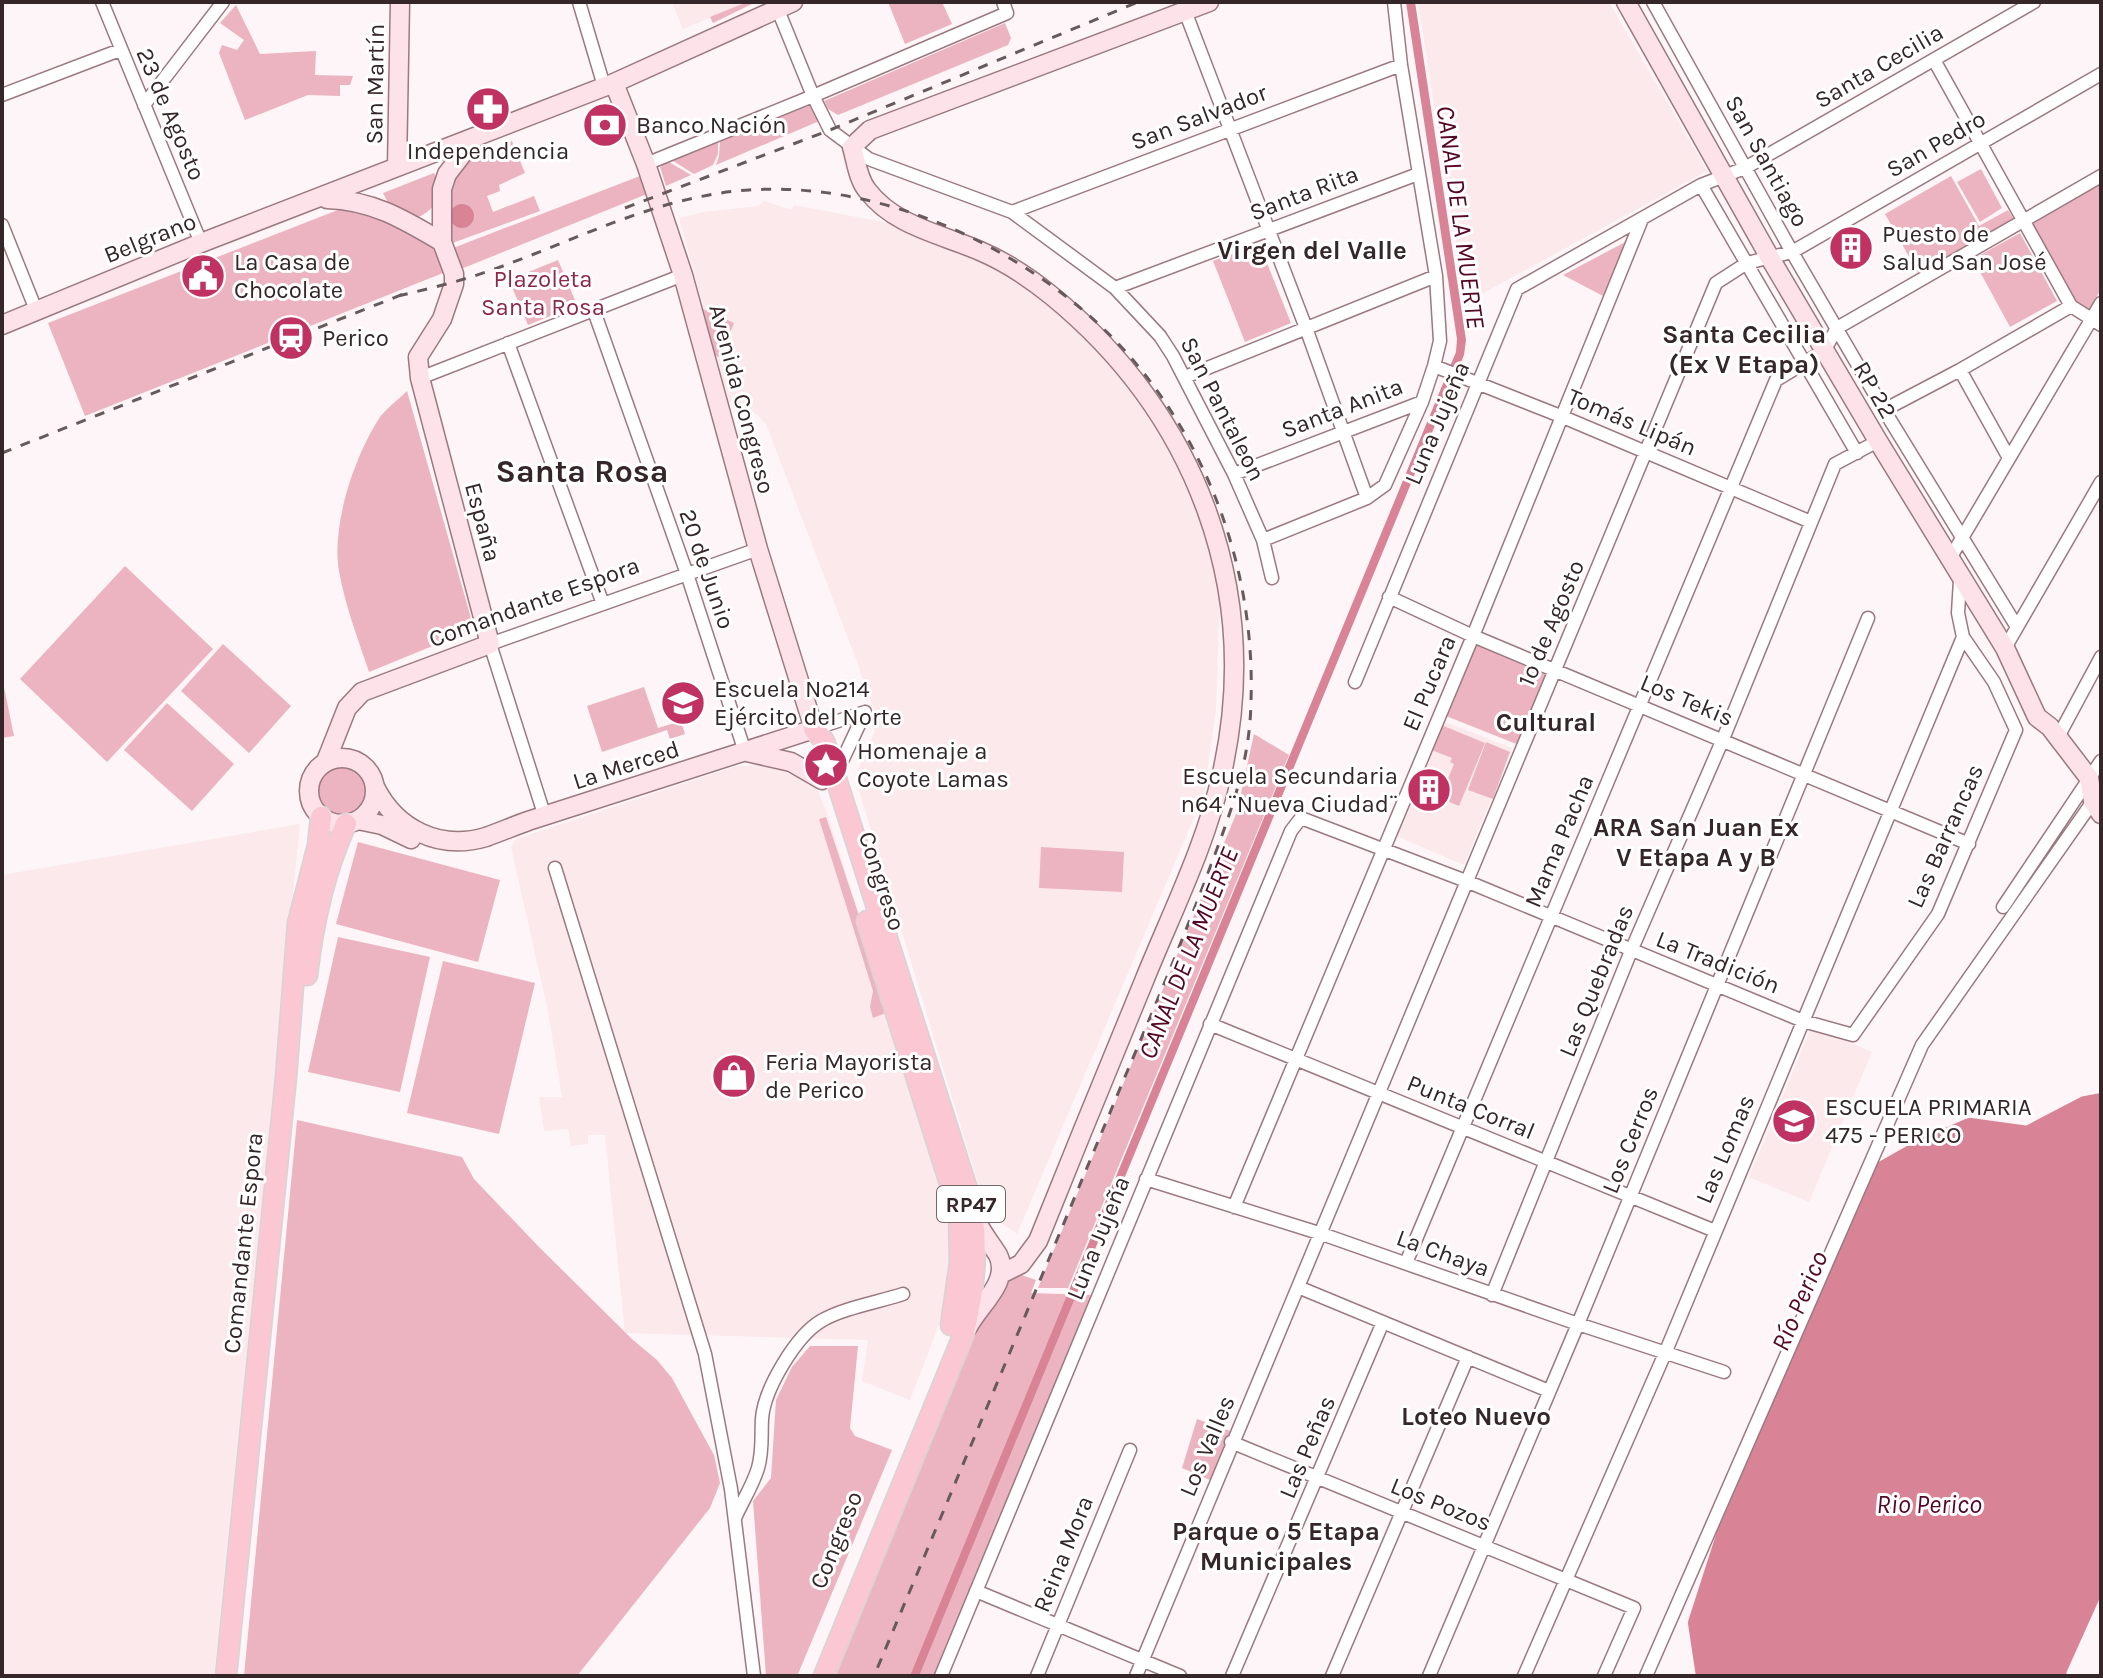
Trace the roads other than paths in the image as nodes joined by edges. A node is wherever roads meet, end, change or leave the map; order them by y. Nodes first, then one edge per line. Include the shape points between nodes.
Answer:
1 (102, 2) edge
2 (223, 2) edge
3 (400, 2) edge
4 (579, 2) edge
5 (1209, 2) edge
6 (1394, 2) edge
7 (1626, 2) edge
8 (1653, 2) edge
9 (2034, 2) edge
10 (782, 4) edge
11 (1005, 7) edge
12 (1185, 11) junction
13 (120, 50) junction
14 (1934, 60) junction
15 (1401, 65) junction
16 (2101, 74) edge
17 (609, 84) junction
18 (2, 95) edge
19 (813, 96) junction
20 (144, 105) junction
21 (1230, 129) junction
22 (476, 137) junction
23 (1980, 144) junction
24 (852, 147) junction
25 (416, 160) junction
26 (646, 164) junction
27 (1745, 168) junction
28 (393, 169) junction
29 (1418, 174) junction
30 (2101, 176) edge
31 (1723, 178) junction
32 (1701, 185) junction
33 (441, 194) junction
34 (316, 199) junction
35 (1012, 212) junction
36 (396, 216) junction
37 (1642, 219) junction
38 (2024, 221) junction
39 (2, 225) edge
40 (1268, 230) junction
41 (442, 242) junction
42 (201, 243) junction
43 (1792, 252) junction
44 (1770, 258) junction
45 (1747, 263) junction
46 (683, 275) junction
47 (1436, 276) junction
48 (1115, 288) junction
49 (2101, 303) edge
50 (2071, 306) junction
51 (36, 310) junction
52 (594, 311) junction
53 (2096, 322) edge
54 (2, 325) edge
55 (1306, 328) junction
56 (1837, 328) junction
57 (508, 343) junction
58 (1824, 351) junction
59 (1804, 363) junction
60 (1439, 367) junction
61 (1960, 370) junction
62 (1185, 377) junction
63 (420, 378) junction
64 (1478, 383) junction
65 (1422, 402) junction
66 (1884, 410) junction
67 (1563, 417) junction
68 (1342, 432) junction
69 (1878, 441) junction
70 (1646, 452) junction
71 (1857, 453) junction
72 (2009, 458) junction
73 (1234, 474) junction
74 (2101, 482) edge
75 (1731, 488) junction
76 (1367, 498) junction
77 (1811, 522) junction
78 (1962, 537) junction
79 (1263, 540) junction
80 (758, 549) junction
81 (1949, 560) junction
82 (687, 574) junction
83 (1272, 578) dead end
84 (1960, 580) dead end
85 (1389, 597) junction
86 (603, 604) junction
87 (1868, 618) dead end
88 (2017, 627) junction
89 (1473, 636) junction
90 (1963, 637) junction
91 (490, 644) junction
92 (2005, 648) junction
93 (2101, 657) edge
94 (1555, 670) junction
95 (1355, 682) dead end
96 (1640, 704) junction
97 (342, 721) junction
98 (814, 729) junction
99 (2058, 737) junction
100 (1723, 739) junction
101 (745, 752) junction
102 (326, 761) junction
103 (357, 761) junction
104 (2101, 761) edge
105 (1805, 773) junction
106 (829, 778) junction
107 (375, 787) junction
108 (2096, 796) edge
109 (1890, 810) junction
110 (321, 817) junction
111 (545, 817) junction
112 (1301, 818) joint
113 (352, 822) junction
114 (1969, 844) junction
115 (1383, 848) junction
116 (555, 868) dead end
117 (1466, 881) junction
118 (2003, 907) dead end
119 (1551, 917) junction
120 (1631, 951) junction
121 (1718, 984) junction
122 (1803, 1021) junction
123 (1210, 1024) junction
124 (1853, 1035) joint
125 (1295, 1058) junction
126 (1379, 1094) junction
127 (1462, 1127) junction
128 (1547, 1162) junction
129 (1146, 1179) junction
130 (1631, 1197) junction
131 (1234, 1207) junction
132 (973, 1211) junction
133 (1715, 1231) junction
134 (1322, 1234) junction
135 (1406, 1263) junction
136 (1001, 1274) junction
137 (1298, 1287) junction
138 (903, 1294) dead end
139 (1492, 1295) junction
140 (1383, 1322) junction
141 (1578, 1324) junction
142 (963, 1336) junction
143 (1666, 1351) junction
144 (1468, 1357) junction
145 (1724, 1372) dead end
146 (1549, 1391) junction
147 (1231, 1442) junction
148 (1130, 1450) dead end
149 (1318, 1478) junction
150 (1401, 1512) junction
151 (735, 1518) junction
152 (1482, 1545) junction
153 (1565, 1579) junction
154 (976, 1591) junction
155 (1058, 1625) junction
156 (1142, 1661) junction
157 (226, 1676) edge
158 (238, 1676) edge
159 (754, 1676) edge
160 (809, 1676) edge
161 (824, 1676) edge
162 (941, 1676) edge
163 (1037, 1676) edge
164 (1136, 1676) edge
165 (1180, 1676) edge
166 (1232, 1676) edge
167 (1332, 1676) edge
168 (1429, 1676) edge
169 (1524, 1676) edge
170 (1604, 1676) edge
171 (1646, 1676) edge

1 - 13 street, 23 de Agosto
2 - 20 street
3 - 28 street, San Martín
4 - 17 street
5 - 12 street
6 - 15 street
7 - 31 street, RP 22
8 - 27 street, San Santiago
9 - 14 street, Santa Cecilia
10 - 17 street, Belgrano
10 - 19 street
11 - 19 street
12 - 21 street
12 - 24 street via 870,130
13 - 18 street
13 - 20 street, 23 de Agosto
14 - 23 street
14 - 27 street, Santa Cecilia
15 - 21 street, San Salvador
15 - 29 street
16 - 23 street, San Pedro
17 - 22 street, Belgrano
17 - 26 street, Avenida Congreso / RP47
19 - 24 street, San Pantaleon via 830,130
19 - 26 street
20 - 42 street, 23 de Agosto
21 - 35 street, San Salvador
21 - 40 street
22 - 25 street, Belgrano
22 - 33 street via 447,174
23 - 38 street
23 - 43 street, San Pedro
24 - 35 street, San Pantaleon via 869,159
24 - 136 street via 864,187 878,203 908,224 983,252 1028,277 1087,325 1150,400 1181,450 1210,515 1229,590 1230,718 1221,774 1198,847 1038,1241 1021,1264
25 - 28 street, Belgrano
25 - 33 street via 432,167
26 - 46 street, Avenida Congreso / RP47
27 - 31 street, Luna Jujeña
27 - 43 street, San Santiago
28 - 34 street, Belgrano
28 - 36 street via 381,189 382,201
29 - 40 street, Santa Rita
29 - 47 street
30 - 38 street
31 - 32 street, Luna Jujeña
31 - 44 street, RP 22
32 - 37 street, Luna Jujeña
32 - 45 street
33 - 36 street via 421,219
33 - 41 street
34 - 36 street, Belgrano via 348,200
34 - 42 street, Belgrano
35 - 48 street, San Pantaleon
36 - 41 street, Belgrano
37 - 64 street, Luna Jujeña via 1517,289
37 - 67 street, El Pucara
38 - 50 street
38 - 56 street
39 - 51 street
40 - 48 street, Santa Rita
40 - 55 street
41 - 63 street, España via 454,284 442,319 418,357
42 - 51 street, Belgrano
43 - 44 street, 1º de Agosto
43 - 56 street, San Santiago
44 - 45 street, 1º de Agosto
44 - 58 street, RP 22
45 - 59 street
45 - 70 street, 1º de Agosto via 1716,283
46 - 52 street
46 - 80 street, Avenida Congreso / RP47
47 - 55 street
47 - 60 street
48 - 62 street, San Pantaleon via 1160,336
49 - 53 street
50 - 53 street
50 - 61 street
51 - 54 street, Belgrano
52 - 57 street
52 - 82 street, 20 de Junio
53 - 72 street
55 - 62 street
55 - 68 street
56 - 58 street, Mama Pacha
56 - 66 street, San Santiago
57 - 63 street
57 - 86 street
58 - 59 street, Mama Pacha
58 - 69 street, RP 22
59 - 71 street
59 - 75 street, Mama Pacha via 1776,380
60 - 64 street, Tomás Lipán
60 - 65 street
61 - 66 street
61 - 72 street
62 - 73 street, San Pantaleon
63 - 91 street, España
64 - 67 street, Tomás Lipán
64 - 85 street, Luna Jujeña
65 - 68 street, Santa Anita
65 - 76 street via 1385,485
66 - 78 street, San Santiago
67 - 70 street, Tomás Lipán
67 - 89 street, El Pucara
68 - 73 street, Santa Anita
68 - 76 street
69 - 71 street, Las Quebradas
69 - 81 street, RP 22
70 - 75 street, Tomás Lipán
70 - 94 street, 1º de Agosto
71 - 77 street, Las Quebradas via 1835,464
72 - 78 street
73 - 79 street, San Pantaleon
74 - 88 street
75 - 77 street, Tomás Lipán
75 - 96 street, Mama Pacha
76 - 79 street
77 - 100 street, Las Quebradas
78 - 81 street
78 - 88 street, San Santiago
79 - 83 street, San Pantaleon
80 - 82 street, Comandante Espora
80 - 98 street, Avenida Congreso / RP47
81 - 92 street, RP 22
82 - 86 street, Comandante Espora
82 - 101 street, 20 de Junio
84 - 90 street
85 - 89 street, Los Tekis
85 - 95 street, Luna Jujeña
86 - 91 street, Comandante Espora
87 - 105 street, Los Cerros
88 - 92 street
89 - 94 street, Los Tekis
89 - 115 street, El Pucara
90 - 109 street, Las Lomas
90 - 114 street, Las Barrancas via 1994,682 2016,730
91 - 97 street, Comandante Espora via 362,692
91 - 111 street, España
92 - 99 street, RP 22 via 2037,717
93 - 99 street
94 - 96 street, Los Tekis
94 - 117 street, 1º de Agosto
96 - 100 street, Los Tekis
96 - 119 street, Mama Pacha
97 - 102 street, Comandante Espora
97 - 103 street
98 - 101 street, La Merced
98 - 106 main road, Congreso / RP47 via 811,745
98 - 106 street via 865,712
99 - 108 street
100 - 105 street, Los Tekis
100 - 120 street, Las Quebradas
101 - 106 street via 791,762
101 - 111 street, La Merced
102 - 103 street
102 - 110 street via 310,782 309,795
103 - 107 street
104 - 108 street
105 - 109 street, Los Tekis
105 - 121 street, Los Cerros
106 - 132 main road, Congreso / RP47
106 - 160 main road, Congreso / RP47 via 958,1208 961,1240 950,1331
107 - 111 street via 389,812 405,825 444,840 485,837
107 - 113 street via 368,811
108 - 118 street
108 - 171 street via 1922,1045
109 - 114 street, Los Tekis
109 - 122 street, Las Lomas
110 - 113 street via 333,823
110 - 157 main road, Comandante Espora via 298,923
111 - 113 street via 483,847 459,851 429,846 382,825
112 - 115 street, La Tradición
112 - 123 street, Luna Jujeña
113 - 158 main road, Comandante Espora via 334,851 312,926
114 - 124 street, Las Barrancas via 1938,914
115 - 117 street, La Tradición
115 - 125 street, El Pucara
116 - 151 street via 705,1354
117 - 119 street, La Tradición
117 - 126 street, 1º de Agosto
119 - 120 street, La Tradición
119 - 127 street, Mama Pacha
120 - 121 street, La Tradición
120 - 128 street, Las Quebradas
121 - 122 street, La Tradición
121 - 130 street, Los Cerros
122 - 124 street, La Tradición
122 - 133 street, Las Lomas
123 - 125 street, Punta Corral
123 - 129 street, Luna Jujeña
125 - 126 street, Punta Corral
125 - 131 street, El Pucara
126 - 127 street, Punta Corral
126 - 134 street, 1º de Agosto
127 - 128 street, Punta Corral
127 - 135 street, Mama Pacha
128 - 130 street, Punta Corral
128 - 139 street, Las Quebradas
129 - 131 street, La Chaya
129 - 154 street, Luna Jujeña
130 - 133 street, Punta Corral
130 - 141 street, Los Cerros
131 - 134 street, La Chaya
132 - 136 street via 997,1254
132 - 142 main road, Congreso / RP47 via 974,1273
133 - 143 street, Las Lomas
134 - 135 street, La Chaya
134 - 137 street, Los Valles
135 - 139 street, La Chaya
136 - 142 street
137 - 140 street
137 - 147 street, Los Valles
138 - 151 street via 823,1320 794,1348 769,1393 757,1471
139 - 141 street, La Chaya
140 - 144 street
140 - 149 street, Las Peñas
141 - 143 street, La Chaya
141 - 146 street, Los Cerros
142 - 161 main road, Congreso / RP47
143 - 145 street, La Chaya
143 - 153 street, Las Lomas
144 - 146 street
144 - 150 street
146 - 152 street, Los Cerros
147 - 149 street, Los Pozos
147 - 156 street, Los Valles
148 - 155 street, Reina Mora
149 - 150 street, Los Pozos
149 - 166 street, Las Peñas
150 - 152 street, Los Pozos
150 - 167 street
151 - 159 street
152 - 153 street, Los Pozos
152 - 168 street, Los Cerros
153 - 169 street, Las Lomas
153 - 170 street, Los Pozos via 1634,1608
154 - 155 street
154 - 162 street, Luna Jujeña
155 - 156 street
155 - 163 street, Reina Mora
156 - 164 street, Los Valles
156 - 165 street

